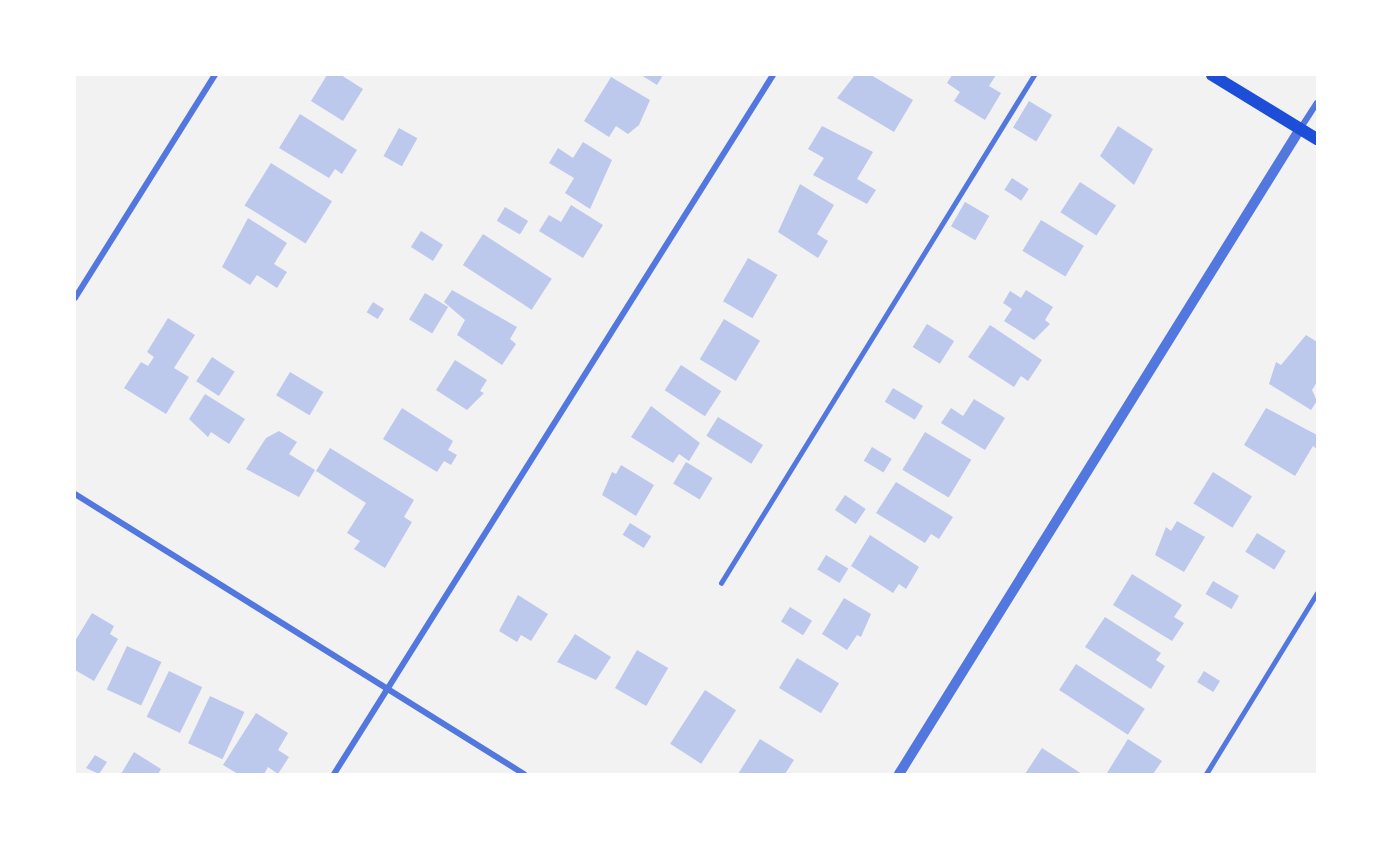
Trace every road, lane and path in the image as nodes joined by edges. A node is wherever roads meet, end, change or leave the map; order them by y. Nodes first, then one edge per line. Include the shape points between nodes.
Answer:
1 (215, 75) edge
2 (773, 75) edge
3 (1034, 75) edge
4 (1212, 75) edge
5 (1317, 103) edge
6 (1300, 129) junction
7 (1317, 139) edge
8 (75, 298) edge
9 (75, 494) edge
10 (721, 583) dead end
11 (1317, 593) edge
12 (387, 689) junction
13 (334, 774) edge
14 (524, 774) edge
15 (899, 774) edge
16 (1206, 774) edge

1 - 8 street
2 - 12 street
3 - 10 lane
4 - 6 main road
5 - 6 street
6 - 7 main road
6 - 15 street
9 - 12 street
11 - 16 lane
12 - 13 street
12 - 14 street

